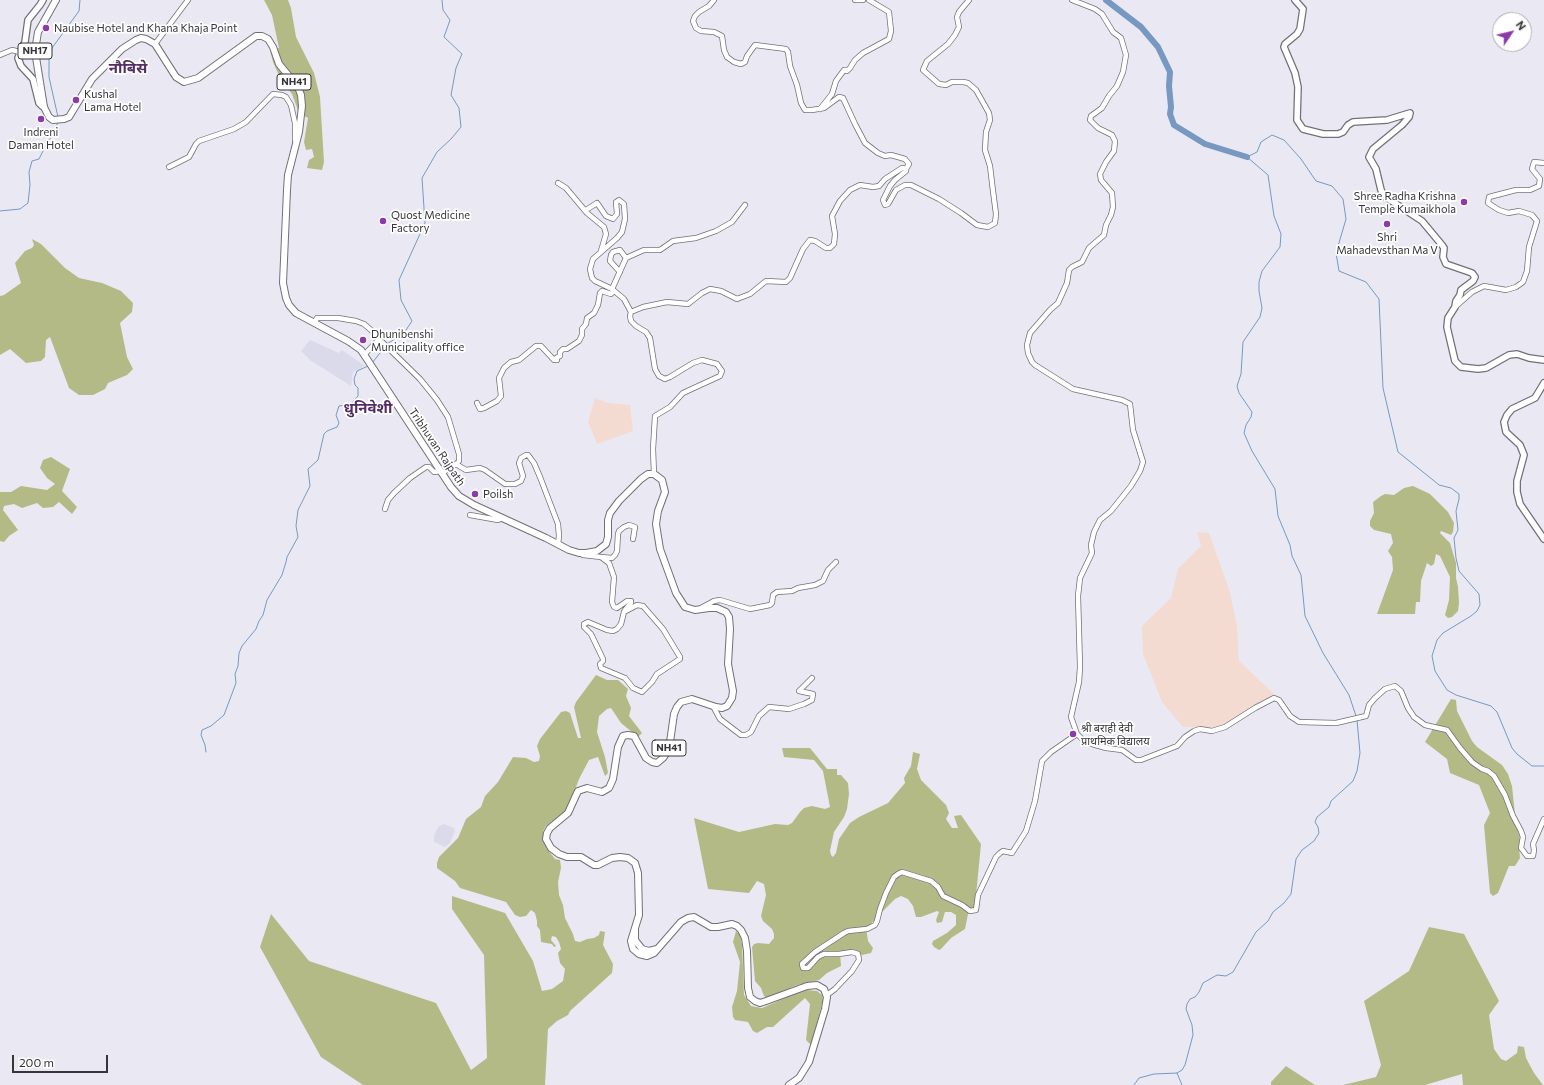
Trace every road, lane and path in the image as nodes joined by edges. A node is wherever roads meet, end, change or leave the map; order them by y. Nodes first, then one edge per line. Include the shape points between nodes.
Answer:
1 (43, 0) edge
2 (56, 0) edge
3 (188, 0) edge
4 (714, 0) edge
5 (855, 0) edge
6 (863, 0) edge
7 (969, 0) edge
8 (1072, 0) edge
9 (1295, 0) edge
10 (873, 1) edge
11 (154, 44) junction
12 (20, 52) junction
13 (0, 55) edge
14 (44, 107) junction
15 (820, 109) junction
16 (296, 144) junction
17 (1544, 163) edge
18 (169, 167) dead end
19 (906, 169) junction
20 (558, 183) dead end
21 (745, 205) dead end
22 (586, 210) junction
23 (600, 252) junction
24 (626, 258) junction
25 (620, 272) junction
26 (613, 290) junction
27 (1455, 307) junction
28 (631, 312) junction
29 (314, 323) junction
30 (379, 338) junction
31 (365, 354) junction
32 (1544, 360) edge
33 (1544, 382) edge
34 (477, 403) dead end
35 (456, 464) junction
36 (441, 472) junction
37 (654, 474) junction
38 (385, 509) dead end
39 (470, 515) dead end
40 (502, 518) junction
41 (633, 539) dead end
42 (1544, 539) edge
43 (558, 544) junction
44 (569, 550) junction
45 (601, 558) junction
46 (836, 562) dead end
47 (698, 610) junction
48 (624, 612) junction
49 (812, 678) dead end
50 (713, 706) junction
51 (1077, 734) junction
52 (1544, 819) edge
53 (1544, 828) edge
54 (1536, 836) junction
55 (827, 996) junction
56 (789, 1085) edge

1 - 12 main road via 28,20 25,42
2 - 14 highway, NH17 via 38,32 35,44
3 - 11 street
4 - 15 street via 694,16 696,28 720,34 727,57 738,63 745,62 755,45 786,49 803,107 808,110
5 - 6 street
7 - 19 street via 958,12 959,27 955,35 927,61 923,70 939,84 968,84 976,90 989,113 985,150 990,166 996,214 994,223 988,227 977,225 939,199 911,185 896,190 885,205 884,200 890,186
8 - 51 street via 1102,14 1113,32 1121,38 1126,55 1117,86 1090,120 1098,128 1112,135 1115,141 1114,151 1100,174 1101,180 1112,193 1114,207 1104,235 1089,248 1082,262 1072,267 1058,303 1030,332 1028,353 1035,365 1073,389 1130,404 1133,430 1144,462 1131,486 1100,520 1094,532 1092,553 1079,582 1080,667 1071,717
9 - 27 main road via 1303,9 1300,29 1284,47 1298,87 1297,120 1303,129 1323,134 1338,134 1353,122 1387,120 1410,113 1402,125 1373,149 1369,157 1376,169 1384,196 1422,221 1444,248 1442,258 1446,264 1475,277 1461,290
10 - 15 street via 888,12 891,31 889,39 863,53 847,71 844,70 836,80 832,94
11 - 14 highway via 141,38 122,49 92,79 71,114 64,119 55,120 49,117
11 - 16 highway, Tribhuvan Rajpath / NH41 via 176,77 184,82 198,78 256,36 268,38 279,64 298,87 301,95 302,106
12 - 13 street via 12,50
12 - 14 main road via 19,63 32,77 38,101
15 - 19 street via 839,97 844,98 865,143 885,156 905,158 909,164
16 - 18 street via 291,105 286,97 273,94 246,122 199,141 189,157
16 - 29 highway, Tribhuvan Rajpath / NH41 via 288,175 283,283 289,305 296,313
17 - 27 street via 1534,162 1532,169 1540,179 1539,186 1530,190 1516,190 1488,197 1488,203 1499,210 1508,213 1519,211 1532,215 1537,221 1529,247 1524,282 1506,290 1484,286 1472,292
19 - 28 street via 902,168 894,173 879,186 860,184 850,190 832,216 834,244 826,248 813,240 808,242 786,282 766,281 750,294 737,300 710,289 688,304 667,302
20 - 22 street
21 - 24 street via 732,222 716,231 696,238 673,241 660,250 644,250
22 - 23 street via 605,229 606,234
22 - 23 street via 597,203 606,216 612,219 617,214 616,202 619,200 624,204 626,219 622,232
23 - 26 street via 592,262 591,274 594,281
24 - 25 street
24 - 25 street via 620,250 611,255 610,261
25 - 26 street
26 - 28 street via 627,302
26 - 34 street via 611,294 602,291 600,293 598,305 594,313 587,318 579,341 563,349 556,360 541,346 536,346 504,368 499,378 502,396 497,401 484,408 480,408
27 - 32 main road via 1448,318 1447,327 1455,361 1461,367 1478,370 1509,355 1517,354
28 - 37 street via 633,324 648,335 656,373 662,378 670,377 702,360 717,364 722,371 718,377 683,393 670,407 655,416
29 - 30 street via 317,318 356,321 364,324
29 - 31 highway, Tribhuvan Rajpath / NH41 via 356,346
30 - 31 street
30 - 35 street via 420,379 448,417 459,454 459,461
31 - 36 highway, Tribhuvan Rajpath / NH41
33 - 42 main road via 1534,398 1512,409 1504,422 1506,432 1520,445 1524,455 1517,481 1520,504
35 - 36 street
35 - 43 street via 466,470 480,468 510,485 518,483 522,478 519,463 523,456 528,455 540,477 558,524
36 - 38 street via 434,472 429,466 426,467 394,493
36 - 40 highway, Tribhuvan Rajpath / NH41 via 459,496
37 - 44 highway, Tribhuvan Rajpath / NH41 via 648,474 641,479 613,508 608,518 608,538 605,546 590,553
37 - 47 highway via 662,480 665,489 657,519 660,549 680,601 688,608
39 - 40 street via 498,520
40 - 43 highway, Tribhuvan Rajpath / NH41
41 - 45 street via 635,527 624,526 618,534 615,555 612,558
43 - 44 highway, Tribhuvan Rajpath / NH41
44 - 45 street via 576,554
45 - 48 street via 608,563 614,577 614,607 617,608 630,600 632,602
46 - 47 street via 828,570 823,581 792,591 777,592 773,595 770,605 750,609 720,600
47 - 50 highway via 712,607 720,609 728,614 730,622 728,664 732,696 725,707
48 - 48 street via 621,624 613,631 588,622 584,627 591,634 603,659 601,668 625,678 633,688 642,692 657,674 680,657 663,629 643,606 637,605
49 - 50 street via 799,691 813,694 812,700 789,709 769,707 759,716 751,732 746,735 741,735 723,721
50 - 55 highway, NH41 via 692,699 680,703 674,717 670,747 656,763 646,758 634,736 624,736 618,747 609,788 602,792 589,788 576,792 568,812 551,827 546,839 557,853 581,857 596,865 620,857 634,862 638,875 639,915 630,941 638,953 651,955 662,946 678,925 688,918 696,918 712,928 734,925 745,938 748,988 753,1001 760,1003 811,985 821,987
51 - 54 street via 1085,742 1122,750 1136,760 1141,760 1177,746 1194,730 1212,731 1225,727 1274,698 1279,700 1290,716 1299,722 1336,723 1366,716 1369,705 1375,698 1386,689 1395,686 1401,691 1414,717 1426,725 1446,730 1472,762 1494,776 1521,831 1522,848 1528,856 1533,856
51 - 55 street via 1042,761 1035,801 1026,831 1012,854 1000,852 996,857 978,894 976,910 970,911 943,896 931,881 902,872 898,874 886,894 875,925 844,933 802,964 803,968 808,968 824,954 858,954 859,960 852,972
52 - 54 street
53 - 54 street
55 - 56 highway via 807,1065 799,1078

